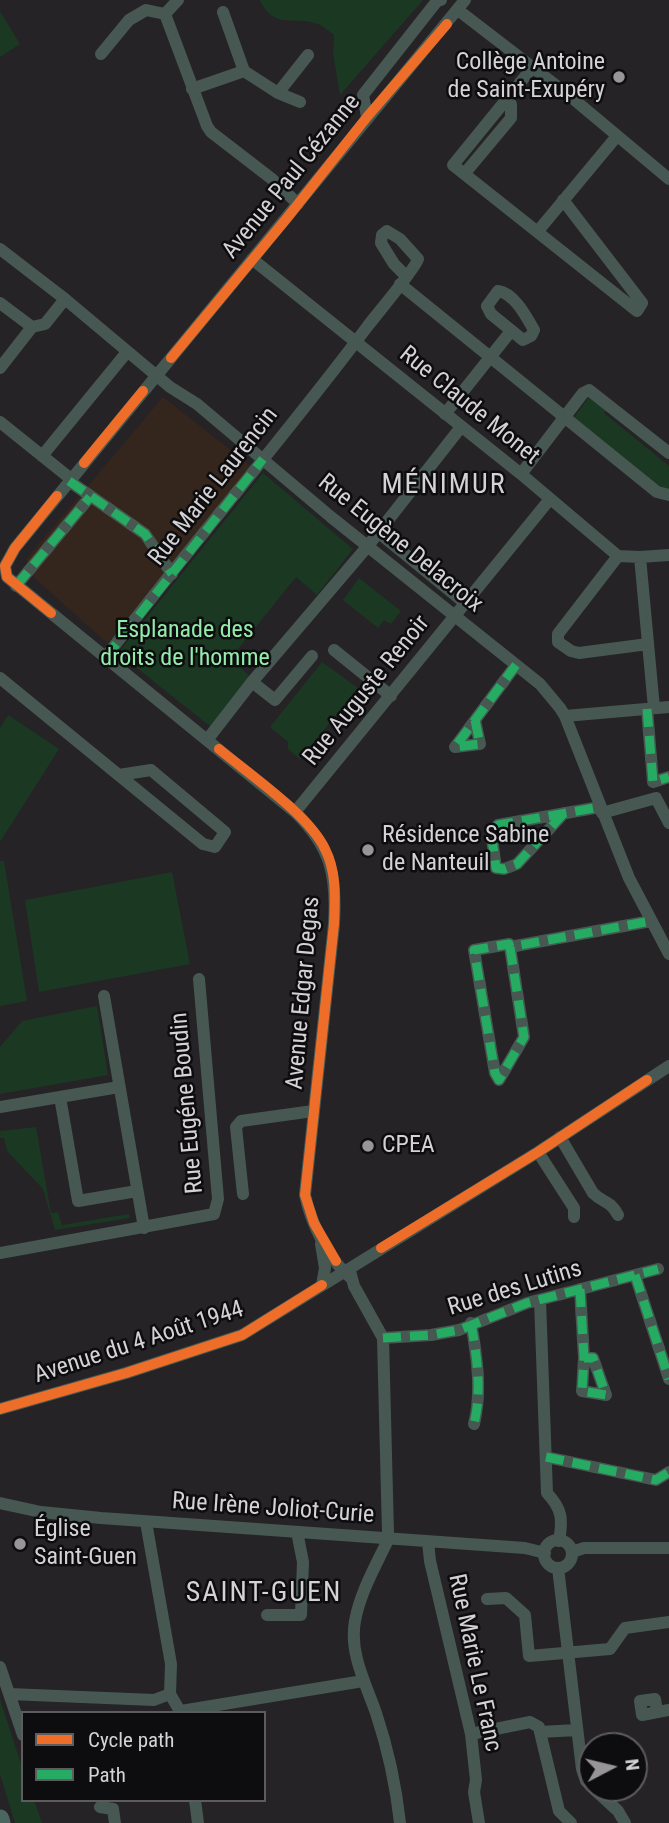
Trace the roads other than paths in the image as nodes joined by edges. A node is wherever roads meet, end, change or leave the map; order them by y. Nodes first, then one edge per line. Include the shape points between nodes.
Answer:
1 (178, 0) edge
2 (441, 0) edge
3 (460, 3) edge
4 (144, 5) edge
5 (223, 12) dead end
6 (165, 14) junction
7 (101, 54) dead end
8 (308, 55) dead end
9 (533, 68) junction
10 (244, 71) junction
11 (192, 89) junction
12 (278, 93) junction
13 (300, 102) dead end
14 (367, 117) junction
15 (617, 136) junction
16 (669, 179) edge
17 (563, 200) junction
18 (298, 204) junction
19 (538, 231) junction
20 (0, 250) edge
21 (252, 259) junction
22 (65, 299) junction
23 (0, 303) edge
24 (32, 327) junction
25 (511, 331) dead end
26 (356, 343) junction
27 (127, 352) junction
28 (489, 358) junction
29 (0, 368) edge
30 (156, 375) junction
31 (445, 414) junction
32 (565, 418) junction
33 (0, 422) edge
34 (461, 427) junction
35 (669, 453) edge
36 (42, 456) junction
37 (263, 458) junction
38 (521, 474) junction
39 (70, 480) junction
40 (669, 495) edge
41 (90, 497) junction
42 (550, 499) junction
43 (378, 532) junction
44 (367, 547) junction
45 (669, 555) edge
46 (618, 556) junction
47 (640, 557) junction
48 (172, 574) junction
49 (8, 581) edge
50 (465, 603) junction
51 (455, 615) junction
52 (648, 644) junction
53 (334, 650) dead end
54 (312, 656) dead end
55 (105, 658) junction
56 (516, 665) junction
57 (0, 678) edge
58 (252, 682) junction
59 (391, 696) junction
60 (669, 707) edge
61 (651, 708) junction
62 (565, 716) junction
63 (475, 720) dead end
64 (207, 740) junction
65 (119, 775) junction
66 (669, 777) edge
67 (601, 810) junction
68 (295, 812) junction
69 (564, 813) junction
70 (669, 823) edge
71 (651, 921) junction
72 (510, 947) junction
73 (669, 954) edge
74 (199, 979) dead end
75 (104, 996) dead end
76 (667, 1070) edge
77 (119, 1087) junction
78 (60, 1097) junction
79 (0, 1107) edge
80 (313, 1111) junction
81 (560, 1136) junction
82 (538, 1152) junction
83 (137, 1191) junction
84 (243, 1194) dead end
85 (307, 1204) junction
86 (618, 1214) dead end
87 (575, 1217) dead end
88 (144, 1228) junction
89 (320, 1234) junction
90 (0, 1253) edge
91 (658, 1269) dead end
92 (348, 1272) junction
93 (635, 1275) junction
94 (322, 1285) junction
95 (580, 1289) junction
96 (540, 1300) junction
97 (471, 1323) junction
98 (383, 1338) junction
99 (584, 1358) dead end
100 (669, 1380) edge
101 (0, 1409) edge
102 (474, 1424) dead end
103 (546, 1457) junction
104 (669, 1472) edge
105 (0, 1503) edge
106 (146, 1522) junction
107 (297, 1532) junction
108 (388, 1538) junction
109 (559, 1541) junction
110 (428, 1542) junction
111 (669, 1548) edge
112 (572, 1552) junction
113 (545, 1553) junction
114 (558, 1568) junction
115 (487, 1599) dead end
116 (267, 1615) dead end
117 (669, 1622) edge
118 (568, 1652) junction
119 (0, 1667) edge
120 (363, 1681) junction
121 (9, 1693) junction
122 (170, 1695) junction
123 (180, 1711) edge
124 (187, 1711) edge
125 (21, 1729) edge
126 (577, 1730) junction
127 (540, 1732) junction
128 (471, 1734) junction
129 (578, 1738) edge
130 (195, 1802) edge
131 (609, 1802) edge
132 (100, 1807) dead end
133 (115, 1823) edge
134 (198, 1823) edge
135 (400, 1823) edge
136 (479, 1823) edge
137 (571, 1823) edge
138 (625, 1823) edge

1 - 6 street
2 - 14 street via 363,95
3 - 9 street
3 - 14 street, Avenue Paul Cézanne
4 - 6 street
4 - 7 street
5 - 10 street
6 - 11 street
8 - 12 street
9 - 15 street
9 - 19 street via 453,165
10 - 11 street
10 - 12 street
11 - 18 street via 211,132
12 - 13 street
14 - 18 street, Avenue Paul Cézanne
15 - 16 street
15 - 17 street
17 - 19 street
17 - 19 street via 642,303 637,311
18 - 21 street, Avenue Paul Cézanne
20 - 22 street, Rue Eugène Delacroix
21 - 26 street, Rue Claude Monet
21 - 30 street, Avenue Paul Cézanne
22 - 24 street via 45,324
22 - 27 street, Rue Eugène Delacroix
23 - 24 street
24 - 29 street
25 - 28 street
26 - 28 street, Rue Marie Laurencin via 402,280
26 - 31 street, Rue Claude Monet
26 - 37 street, Rue Marie Laurencin
27 - 30 street, Rue Eugène Delacroix
27 - 36 street
28 - 31 street
28 - 32 street
30 - 37 street, Rue Eugène Delacroix
30 - 39 street, Avenue Paul Cézanne
31 - 34 street, Rue Claude Monet
32 - 35 street via 589,390
32 - 38 street
32 - 40 street via 657,492
33 - 36 street
34 - 38 street, Rue Claude Monet
34 - 43 street
36 - 39 street
37 - 44 street, Rue Eugène Delacroix
37 - 48 street, Rue Marie Laurencin
38 - 42 street, Rue Claude Monet
39 - 41 street
39 - 49 street, Avenue Paul Cézanne via 15,548 5,566
41 - 48 street via 145,534
41 - 49 street
42 - 46 street, Rue Claude Monet
42 - 50 street, Rue Auguste Renoir
43 - 44 street
43 - 50 street
44 - 51 street, Rue Eugène Delacroix
44 - 58 street
45 - 47 street
46 - 47 street
46 - 52 street via 558,634 558,642 579,653
47 - 52 street
48 - 55 street, Rue Marie Laurencin
49 - 55 street, Avenue Edgar Degas
50 - 51 street, Rue Auguste Renoir
51 - 56 street, Rue Eugène Delacroix
51 - 59 street, Rue Auguste Renoir
52 - 61 street
53 - 59 street
54 - 58 street via 275,700
55 - 64 street, Avenue Edgar Degas
56 - 62 street, Rue Eugène Delacroix via 540,684
56 - 63 street
57 - 65 street
58 - 64 street
59 - 68 street, Rue Auguste Renoir
60 - 61 street
61 - 62 street
61 - 66 street via 653,782
62 - 67 street, Rue Eugène Delacroix
64 - 68 street, Avenue Edgar Degas
65 - 65 street via 203,844 215,847 225,832 151,770
67 - 69 street
67 - 70 street via 656,798
67 - 71 street, Rue Eugène Delacroix
68 - 80 street, Avenue Edgar Degas via 326,849 335,895
69 - 69 street via 498,825 491,832 496,867 517,864
71 - 72 street
71 - 73 street, Rue Eugène Delacroix
72 - 72 street via 524,1037 499,1080 474,950
74 - 88 street, Rue Eugéne Boudin via 217,1208 208,1217
75 - 77 street
76 - 81 street, Avenue du 4 Août 1944
77 - 78 street
77 - 83 street
78 - 79 street
78 - 83 street via 78,1202
80 - 84 street via 241,1121 236,1127
80 - 85 street, Avenue Edgar Degas
81 - 82 street, Avenue du 4 Août 1944
81 - 86 street via 593,1193 612,1203
82 - 87 street
82 - 92 street, Avenue du 4 Août 1944
83 - 88 street
85 - 89 street, Avenue Edgar Degas
85 - 92 street
88 - 90 street, Rue Eugéne Boudin
89 - 92 street, Avenue Edgar Degas
89 - 94 street via 325,1268
91 - 93 street, Rue des Lutins
92 - 94 street, Avenue du 4 Août 1944
92 - 98 street
93 - 95 street, Rue des Lutins
93 - 100 street
94 - 101 street, Avenue du 4 Août 1944 via 242,1335
95 - 96 street, Rue des Lutins
95 - 99 street
96 - 97 street, Rue des Lutins
96 - 103 street
97 - 98 street, Rue des Lutins via 431,1335
97 - 102 street via 478,1383
98 - 108 street
103 - 104 street via 656,1480
103 - 109 street via 547,1493 562,1514
105 - 106 street, Rue Irène Joliot-Curie via 41,1512
106 - 107 street, Rue Irène Joliot-Curie
106 - 122 street via 171,1664
107 - 108 street, Rue Irène Joliot-Curie
107 - 116 street via 303,1562 301,1615
108 - 110 street, Rue Irène Joliot-Curie
108 - 120 street via 354,1624
109 - 112 street via 568,1544
109 - 113 street via 548,1545
110 - 113 street, Rue Irène Joliot-Curie
110 - 128 street, Rue Marie Le Franc
111 - 112 street via 584,1548
112 - 114 street via 569,1563
113 - 114 street via 546,1561
114 - 118 street
115 - 118 street via 506,1598 525,1615 529,1656
117 - 118 street via 625,1628 610,1649
118 - 126 street
119 - 121 street
120 - 124 street
120 - 135 street via 376,1712
121 - 122 street via 155,1700
121 - 125 street
122 - 123 street
126 - 127 street
126 - 129 street
127 - 128 street via 530,1722
127 - 137 street via 559,1811
128 - 136 street, Rue Marie Le Franc
130 - 134 street
131 - 138 street
132 - 133 street via 113,1809

